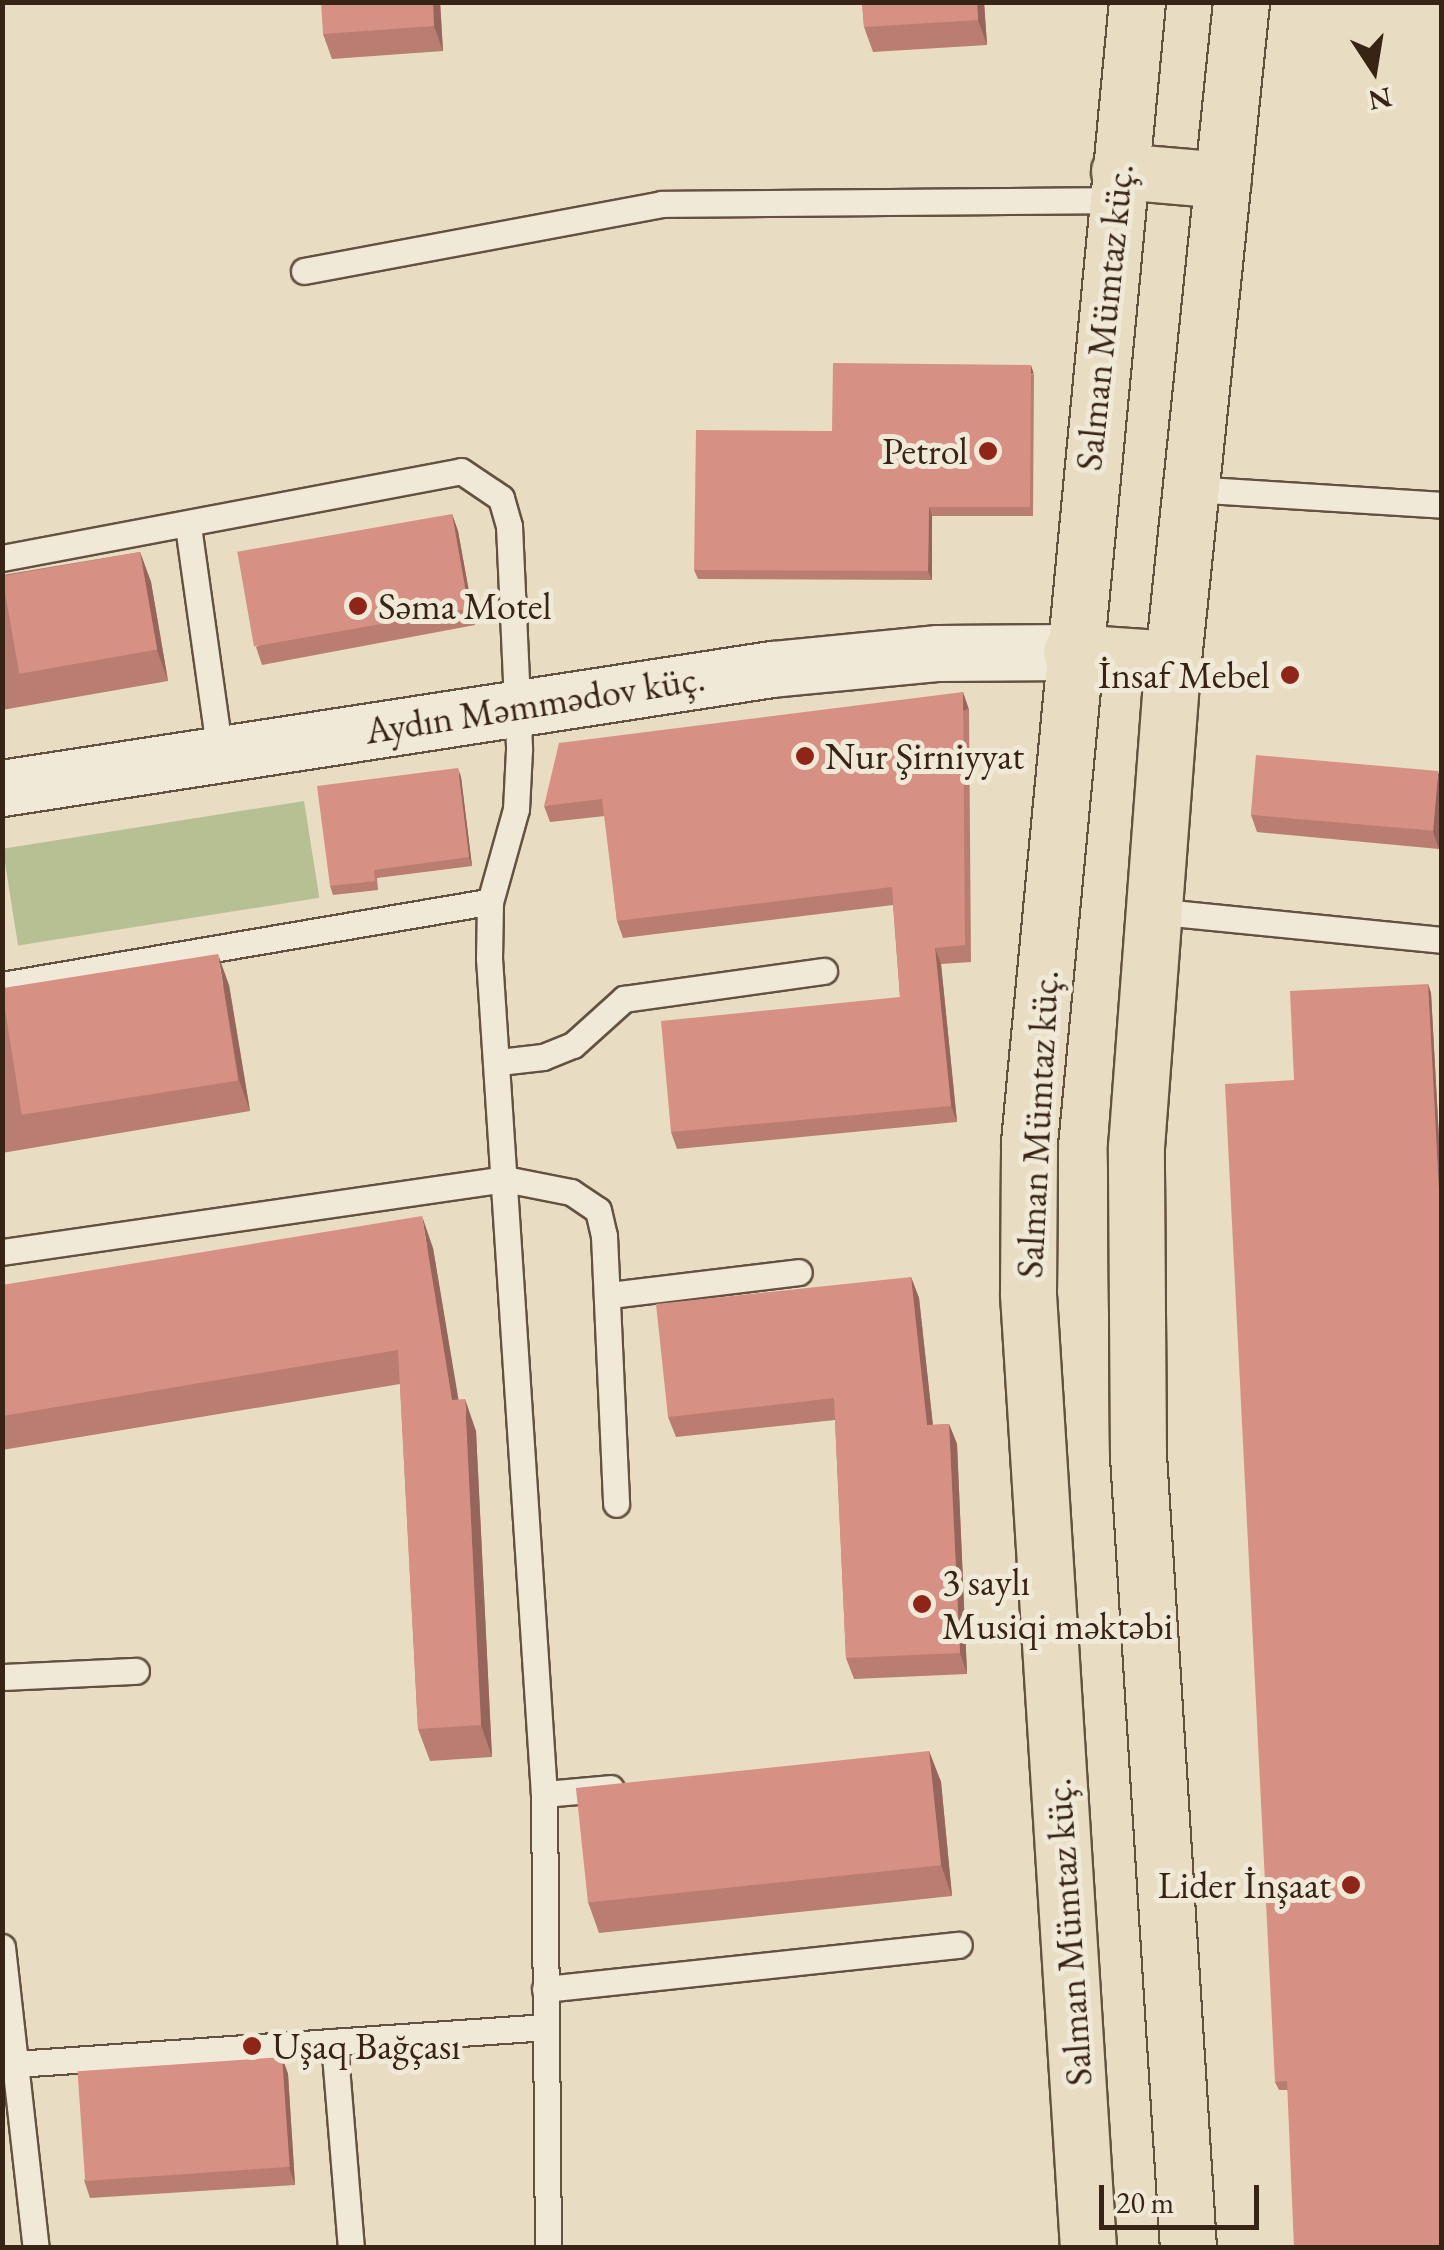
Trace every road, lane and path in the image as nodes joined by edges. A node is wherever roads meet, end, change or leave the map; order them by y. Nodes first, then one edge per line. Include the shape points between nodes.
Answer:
1 (1137, 2) edge
2 (1241, 2) edge
3 (1223, 180) junction
4 (1118, 185) junction
5 (304, 271) dead end
6 (1191, 489) junction
7 (1442, 505) edge
8 (188, 526) junction
9 (2, 558) edge
10 (1070, 652) junction
11 (1173, 659) junction
12 (519, 704) junction
13 (220, 754) junction
14 (2, 788) edge
15 (490, 902) junction
16 (1152, 911) junction
17 (1442, 940) edge
18 (824, 972) dead end
19 (2, 984) edge
20 (499, 1062) junction
21 (505, 1180) junction
22 (2, 1252) edge
23 (799, 1272) dead end
24 (610, 1294) junction
25 (616, 1504) dead end
26 (136, 1671) dead end
27 (2, 1677) edge
28 (641, 1784) edge
29 (544, 1794) junction
30 (959, 1945) dead end
31 (2, 1946) edge
32 (545, 1988) junction
33 (546, 2027) junction
34 (334, 2042) junction
35 (16, 2064) junction
36 (36, 2248) edge
37 (351, 2248) edge
38 (548, 2248) edge
39 (1088, 2248) edge
40 (1188, 2248) edge

1 - 4 highway, Salman Mümtaz küç.
2 - 3 highway
3 - 4 highway
3 - 6 highway
4 - 5 lane via 661,204
4 - 10 highway, Salman Mümtaz küç.
6 - 7 lane
6 - 11 highway
8 - 9 lane
8 - 12 lane via 447,474 485,482 501,498 509,526
8 - 13 lane
10 - 11 highway
10 - 12 street, Aydın Məmmədov küç. via 938,653 772,668
10 - 39 highway, Salman Mümtaz küç. via 1028,1142 1028,1294
11 - 16 highway
12 - 13 street, Aydın Məmmədov küç.
12 - 15 lane via 516,809
13 - 14 street, Aydın Məmmədov küç.
15 - 19 lane
15 - 20 lane
16 - 17 lane
16 - 40 highway via 1133,1298
18 - 20 lane via 624,999 573,1044 542,1058
20 - 21 lane
21 - 22 lane
21 - 24 lane via 571,1192 598,1210
21 - 29 lane
23 - 24 lane
24 - 25 lane
26 - 27 lane
28 - 29 lane
29 - 32 lane
30 - 32 lane
31 - 35 lane
32 - 33 lane
33 - 34 lane
33 - 38 lane
34 - 35 lane
34 - 37 lane
35 - 36 lane

